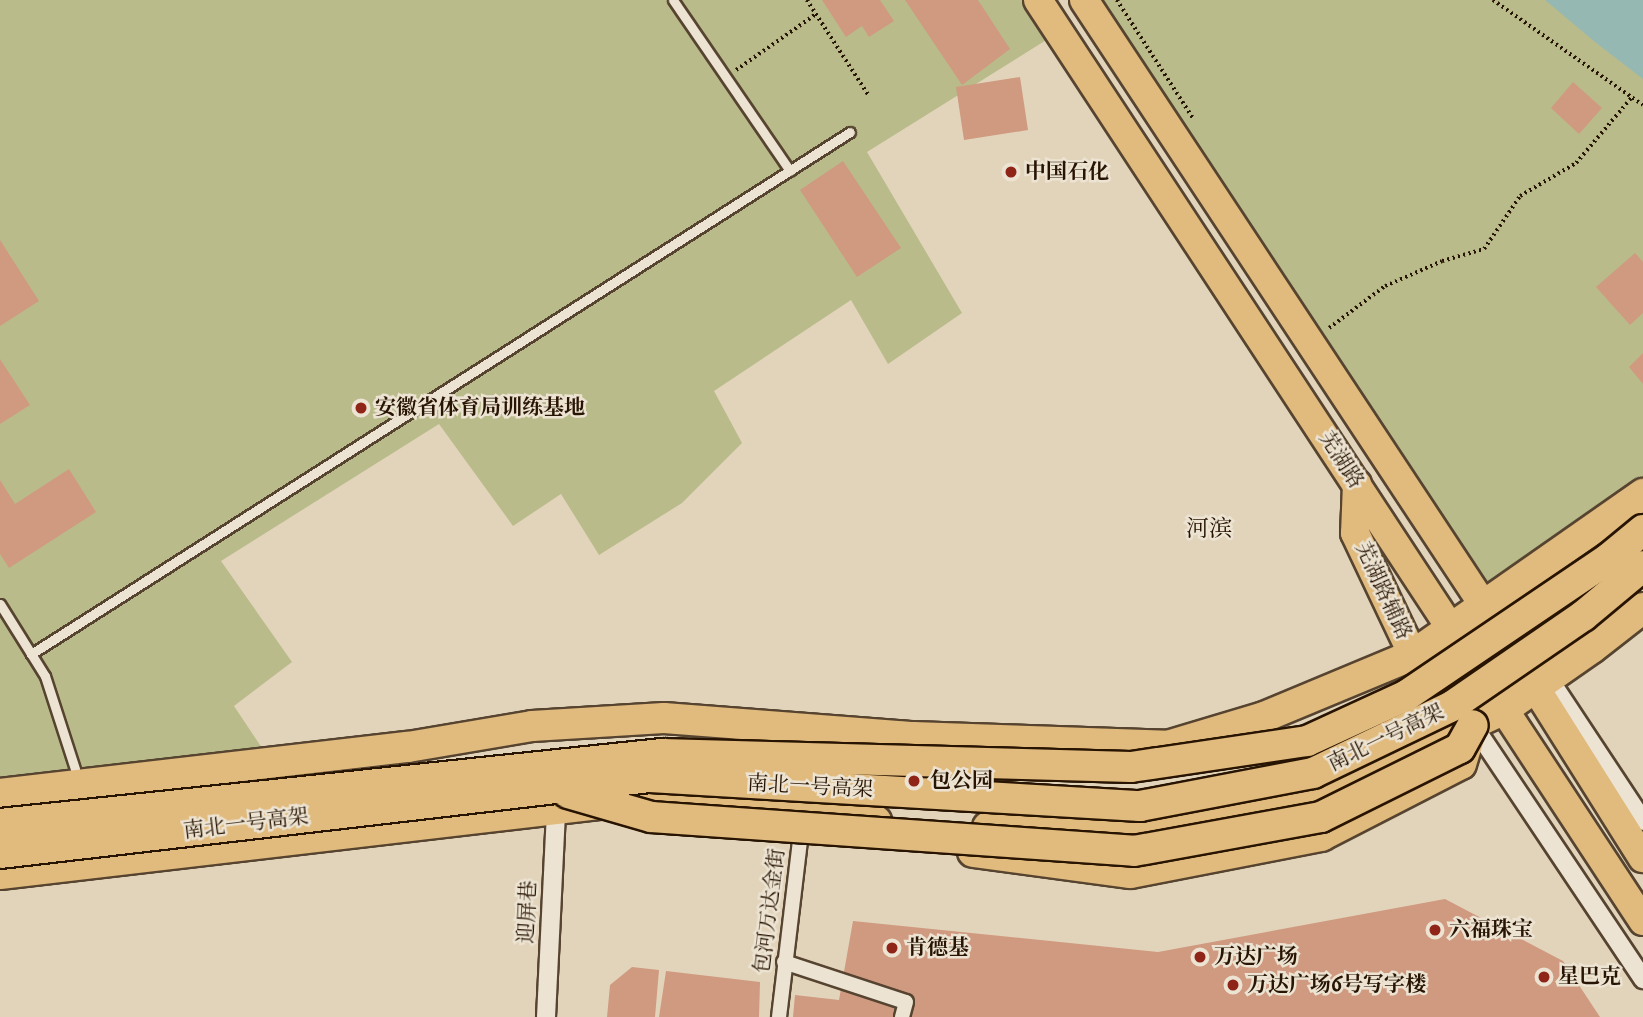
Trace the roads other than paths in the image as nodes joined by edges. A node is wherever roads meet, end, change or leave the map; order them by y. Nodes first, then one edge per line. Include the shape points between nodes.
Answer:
1 (673, 0) edge
2 (1038, 0) edge
3 (1084, 0) edge
4 (850, 132) dead end
5 (790, 170) junction
6 (1357, 484) junction
7 (1643, 494) edge
8 (1643, 530) edge
9 (1643, 566) edge
10 (0, 604) edge
11 (1483, 606) junction
12 (1643, 608) edge
13 (1450, 630) junction
14 (31, 654) junction
15 (1413, 654) junction
16 (1541, 684) junction
17 (1503, 710) junction
18 (1472, 725) junction
19 (408, 747) junction
20 (75, 769) dead end
21 (0, 782) edge
22 (0, 794) edge
23 (555, 799) junction
24 (804, 810) junction
25 (1643, 821) edge
26 (0, 824) edge
27 (0, 853) edge
28 (1643, 858) edge
29 (0, 874) edge
30 (1643, 921) edge
31 (784, 962) junction
32 (1643, 979) edge
33 (546, 1017) edge
34 (779, 1017) edge
35 (902, 1017) edge

1 - 5 lane
2 - 6 main road, 芜湖路
3 - 11 main road, 芜湖路
4 - 5 lane
5 - 14 lane
6 - 13 main road, 芜湖路
6 - 15 main road, 芜湖路辅路 via 1355,533
7 - 11 highway
8 - 26 highway, 南北一号高架, bridge via 1407,695 1307,741 1131,767 662,754
9 - 23 highway, 南北一号高架, bridge via 1583,616 1452,706 1313,773 1140,806 650,777
10 - 14 lane
11 - 13 highway
11 - 16 main road, 芜湖路
12 - 16 highway
13 - 15 highway
13 - 17 main road, 芜湖路
14 - 20 lane via 45,676
15 - 19 highway via 1264,717 1167,746 913,737 664,718 532,726
16 - 17 highway
16 - 25 street
16 - 28 main road, 芜湖路
17 - 18 highway
17 - 30 main road, 芜湖路
18 - 23 highway, bridge via 1460,748 1321,817 1134,851 651,817
18 - 24 highway via 1301,804 1136,832 946,826
18 - 32 street
19 - 21 highway via 301,747
19 - 22 highway
23 - 24 highway via 651,798
23 - 27 highway, 南北一号高架, bridge
23 - 29 highway
23 - 33 street, 迎屏巷
24 - 31 street, 包河万达金街
31 - 34 street, 包河万达金街
31 - 35 street via 906,1002

